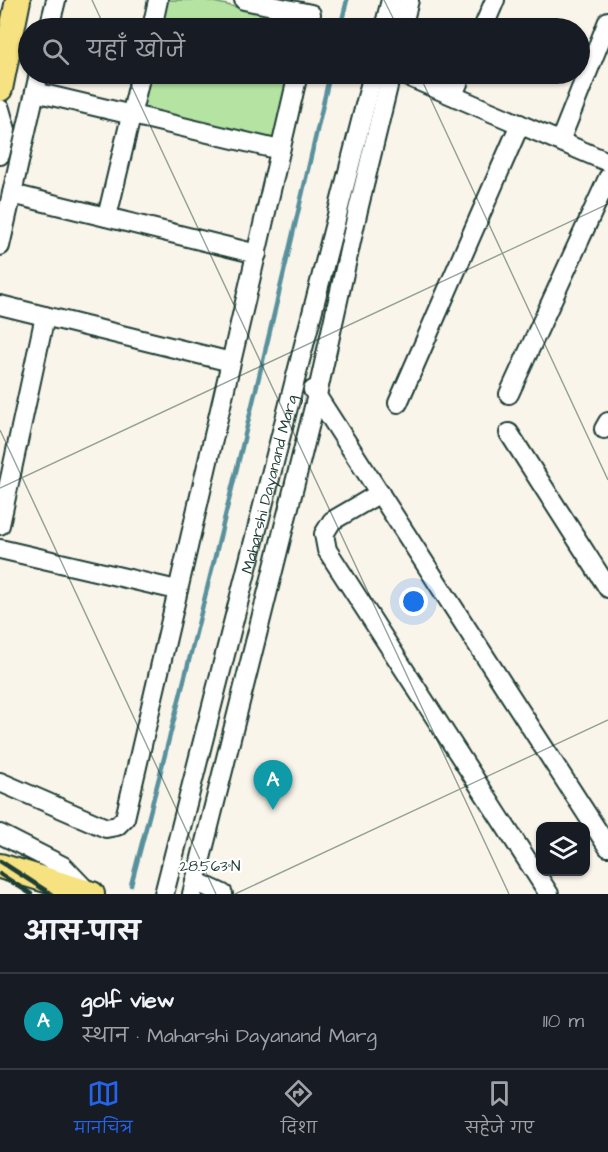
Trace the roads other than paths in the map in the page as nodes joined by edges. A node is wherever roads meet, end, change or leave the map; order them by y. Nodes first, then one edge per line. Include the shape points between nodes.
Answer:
1 (18, 0) edge
2 (56, 0) edge
3 (158, 0) edge
4 (244, 0) edge
5 (391, 0) edge
6 (409, 0) edge
7 (495, 0) edge
8 (311, 14) edge
9 (52, 18) edge
10 (154, 18) edge
11 (386, 18) edge
12 (404, 18) edge
13 (487, 18) edge
14 (608, 21) edge
15 (590, 66) edge
16 (37, 84) edge
17 (139, 84) edge
18 (296, 84) edge
19 (370, 84) edge
20 (389, 84) edge
21 (426, 84) edge
22 (458, 84) edge
23 (583, 84) edge
24 (0, 89) edge
25 (35, 92) junction
26 (453, 95) junction
27 (0, 109) edge
28 (131, 115) junction
29 (520, 124) junction
30 (560, 141) junction
31 (280, 150) junction
32 (0, 155) edge
33 (608, 162) edge
34 (608, 178) edge
35 (12, 194) junction
36 (107, 217) junction
37 (0, 246) edge
38 (257, 254) junction
39 (0, 305) edge
40 (45, 316) junction
41 (231, 362) junction
42 (299, 367) junction
43 (509, 393) dead end
44 (316, 395) junction
45 (398, 403) dead end
46 (509, 433) dead end
47 (380, 493) junction
48 (0, 525) edge
49 (0, 549) edge
50 (608, 588) edge
51 (177, 590) junction
52 (0, 782) edge
53 (0, 834) edge
54 (608, 847) edge
55 (0, 866) edge
56 (193, 888) edge
57 (91, 894) edge
58 (164, 894) edge
59 (223, 894) edge
60 (549, 894) edge

1 - 24 main road
2 - 9 street
3 - 10 street
4 - 8 street
5 - 11 street
6 - 12 street
7 - 13 street
14 - 15 street
16 - 25 street
17 - 28 street
18 - 31 street
19 - 42 street, Maharshi Dayanand Marg
20 - 44 street, Maharshi Dayanand Marg
21 - 26 street
22 - 26 street
23 - 30 street
25 - 28 street
25 - 35 street
26 - 29 street
27 - 32 street via 6,130
28 - 31 street
28 - 36 street
29 - 30 street
29 - 45 street
30 - 33 street
31 - 38 street
34 - 43 street
35 - 36 street
35 - 37 street
36 - 38 street
38 - 41 street
39 - 40 street
40 - 41 street
40 - 48 street
41 - 51 street
42 - 44 street
42 - 58 street, Maharshi Dayanand Marg
44 - 47 street
44 - 56 street, Maharshi Dayanand Marg
46 - 50 street
47 - 54 street
47 - 60 street via 332,521 324,534 327,550
49 - 51 street
51 - 52 street via 125,818 117,826 106,828
53 - 57 street via 63,866
55 - 57 main road
56 - 59 street

